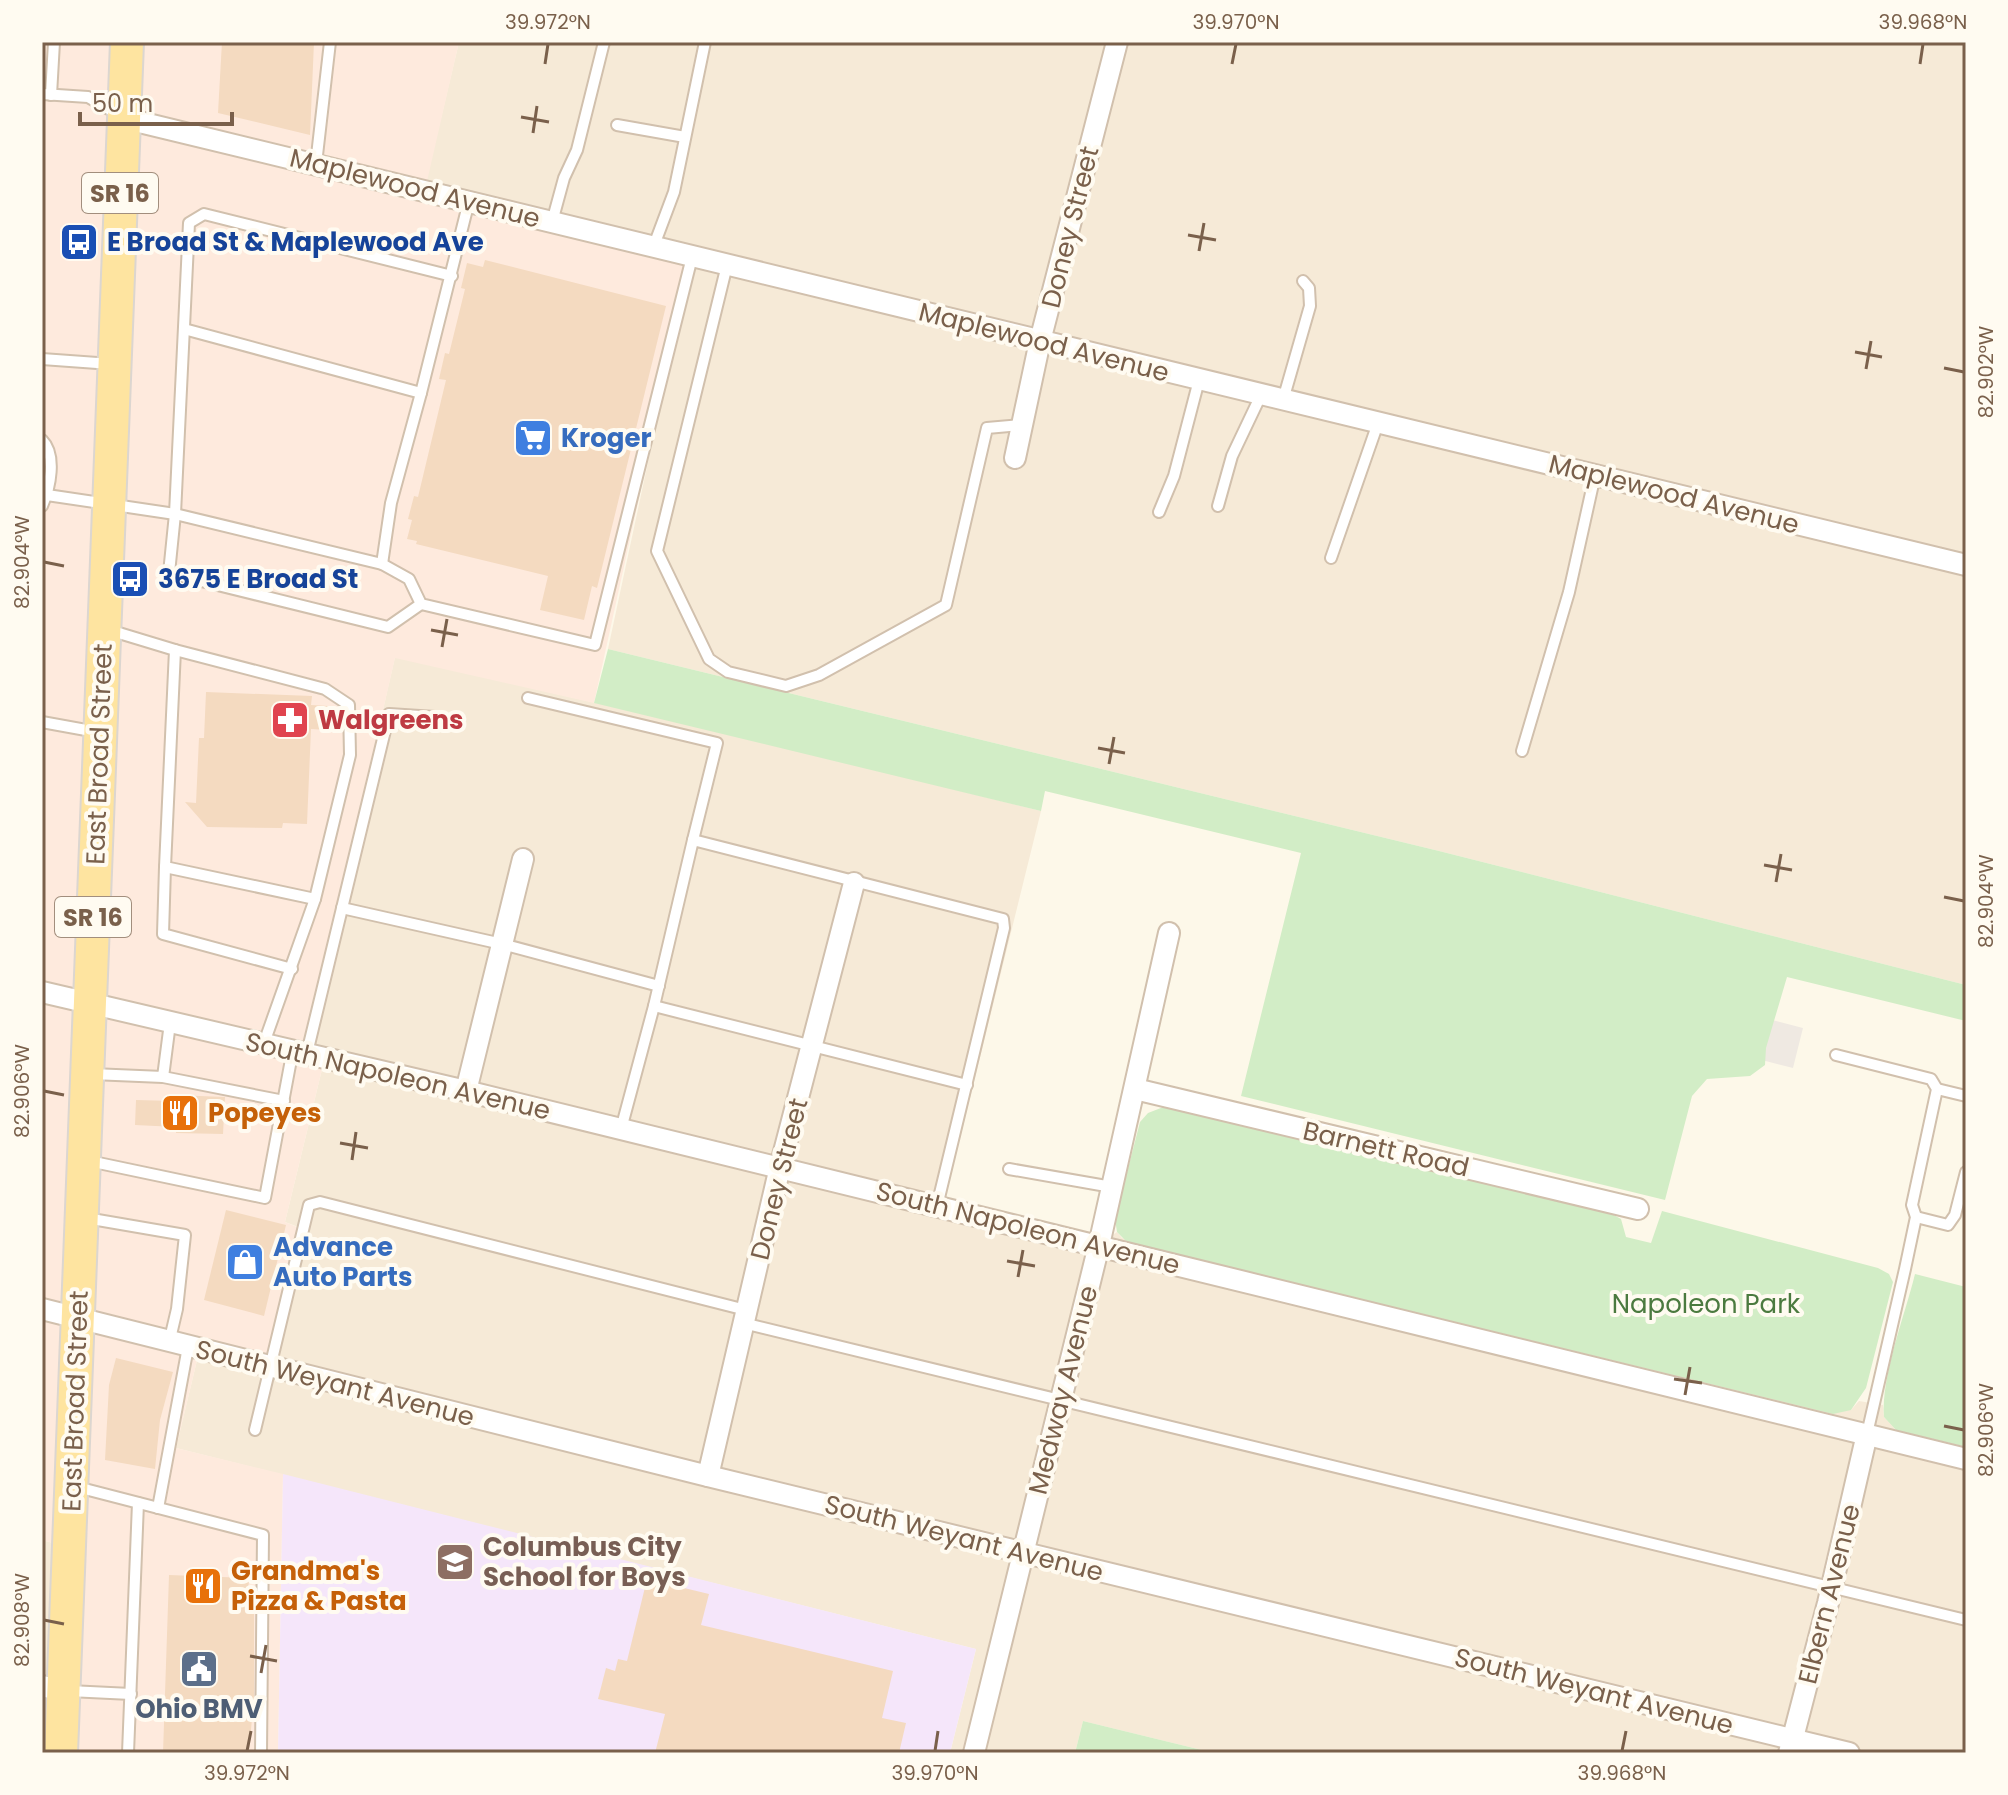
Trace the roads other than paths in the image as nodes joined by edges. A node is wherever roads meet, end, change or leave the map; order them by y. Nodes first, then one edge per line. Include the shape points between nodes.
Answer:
1 (54, 42) edge
2 (127, 42) edge
3 (330, 42) edge
4 (604, 42) edge
5 (705, 42) edge
6 (1117, 42) edge
7 (47, 94) edge
8 (123, 118) junction
9 (617, 125) dead end
10 (685, 137) junction
11 (316, 164) junction
12 (469, 201) junction
13 (552, 222) junction
14 (653, 248) junction
15 (692, 257) junction
16 (727, 265) junction
17 (452, 276) junction
18 (1303, 281) dead end
19 (184, 329) junction
20 (1040, 341) junction
21 (42, 359) edge
22 (113, 364) junction
23 (1199, 380) junction
24 (421, 393) junction
25 (1261, 395) junction
26 (1283, 400) junction
27 (1378, 423) junction
28 (1023, 425) junction
29 (42, 440) edge
30 (1015, 458) dead end
31 (46, 464) edge
32 (1595, 475) junction
33 (47, 495) junction
34 (108, 505) junction
35 (42, 506) edge
36 (1218, 506) dead end
37 (1159, 512) dead end
38 (175, 514) junction
39 (1331, 558) dead end
40 (382, 564) junction
41 (1966, 565) edge
42 (421, 604) junction
43 (103, 628) junction
44 (175, 650) junction
45 (528, 698) dead end
46 (435, 717) dead end
47 (42, 722) edge
48 (99, 732) junction
49 (1522, 751) dead end
50 (693, 840) junction
51 (523, 859) dead end
52 (165, 867) junction
53 (854, 883) junction
54 (315, 899) junction
55 (342, 908) junction
56 (1169, 933) dead end
57 (502, 944) junction
58 (292, 969) junction
59 (659, 986) junction
60 (42, 992) edge
61 (88, 1005) junction
62 (654, 1006) junction
63 (170, 1023) junction
64 (264, 1043) junction
65 (813, 1045) junction
66 (300, 1051) junction
67 (1836, 1055) dead end
68 (86, 1074) junction
69 (163, 1077) junction
70 (967, 1085) junction
71 (1135, 1089) junction
72 (1937, 1089) junction
73 (466, 1091) junction
74 (1966, 1096) edge
75 (284, 1101) junction
76 (621, 1129) junction
77 (83, 1159) junction
78 (780, 1167) junction
79 (1009, 1169) dead end
80 (1966, 1172) edge
81 (1112, 1187) junction
82 (937, 1206) junction
83 (1638, 1209) dead end
84 (81, 1217) junction
85 (1916, 1217) junction
86 (1099, 1245) junction
87 (42, 1309) edge
88 (744, 1316) junction
89 (79, 1320) junction
90 (179, 1345) junction
91 (270, 1367) junction
92 (1060, 1399) junction
93 (255, 1430) dead end
94 (1867, 1434) junction
95 (1966, 1459) edge
96 (708, 1476) junction
97 (72, 1485) junction
98 (138, 1503) junction
99 (158, 1508) junction
100 (1022, 1551) junction
101 (1831, 1588) junction
102 (1966, 1620) edge
103 (52, 1689) edge
104 (131, 1694) junction
105 (1791, 1746) edge
106 (61, 1753) edge
107 (128, 1753) edge
108 (261, 1753) edge
109 (974, 1753) edge
110 (1849, 1753) edge

1 - 7 lane
2 - 8 main road, East Broad Street / SR 16
3 - 11 lane
4 - 13 lane via 577,150
5 - 10 lane
6 - 20 street, Doney Street
7 - 8 lane via 88,97
8 - 11 street, Maplewood Avenue
8 - 22 main road, East Broad Street / SR 16
9 - 10 lane
10 - 14 lane via 674,192
11 - 12 street, Maplewood Avenue
12 - 13 street, Maplewood Avenue
12 - 17 lane
13 - 14 street, Maplewood Avenue
14 - 15 street, Maplewood Avenue
15 - 16 street, Maplewood Avenue
15 - 42 lane via 595,645
16 - 20 street, Maplewood Avenue
16 - 28 lane via 657,551 709,659 728,672 786,686 819,675 946,605 987,428
17 - 19 lane via 204,214 189,223
17 - 24 lane
18 - 26 lane via 1310,306
19 - 24 lane
19 - 38 lane
20 - 23 street, Maplewood Avenue
20 - 28 street, Doney Street
21 - 22 lane
22 - 34 main road, East Broad Street / SR 16
23 - 25 street, Maplewood Avenue
23 - 37 lane
24 - 40 lane via 391,503
25 - 26 street, Maplewood Avenue
25 - 36 lane via 1232,456
26 - 27 street, Maplewood Avenue
27 - 32 street, Maplewood Avenue
27 - 39 lane
28 - 30 street, Doney Street
29 - 31 lane via 50,449
31 - 33 lane
32 - 41 street, Maplewood Avenue
32 - 49 lane via 1569,592
33 - 34 lane
33 - 35 lane
34 - 38 lane
34 - 43 main road, East Broad Street / SR 16
38 - 40 lane
38 - 42 lane via 169,573 388,627
40 - 42 lane via 409,579
43 - 44 lane
43 - 48 main road, East Broad Street / SR 16
44 - 52 lane
44 - 54 lane via 325,689 349,705 350,755
45 - 50 lane via 717,743
46 - 55 lane via 389,714
47 - 48 lane
48 - 61 main road, East Broad Street / SR 16
50 - 53 lane
50 - 59 lane
51 - 57 street
52 - 54 lane
52 - 58 lane via 163,934
53 - 65 street, Doney Street
53 - 70 lane via 1003,919
54 - 58 lane
55 - 57 lane
55 - 66 lane
56 - 71 street, Medway Avenue
57 - 59 lane
57 - 73 street
58 - 64 lane
59 - 62 lane
60 - 61 street, South Napoleon Avenue
61 - 63 street, South Napoleon Avenue
61 - 68 main road, East Broad Street / SR 16
62 - 65 lane
62 - 76 lane
63 - 64 street, South Napoleon Avenue
63 - 69 lane
64 - 66 street, South Napoleon Avenue
65 - 70 lane
65 - 78 street, Doney Street
66 - 73 street, South Napoleon Avenue
66 - 75 lane
67 - 72 lane via 1931,1079
68 - 69 lane
68 - 77 main road, East Broad Street / SR 16
69 - 75 lane
70 - 82 lane
71 - 81 street, Medway Avenue
71 - 83 street, Barnett Road
72 - 74 lane
72 - 85 lane via 1912,1205
73 - 76 street, South Napoleon Avenue
75 - 77 lane via 265,1198
76 - 78 street, South Napoleon Avenue
77 - 84 main road, East Broad Street / SR 16
78 - 82 street, South Napoleon Avenue
78 - 88 street, Doney Street
79 - 81 lane
80 - 85 lane via 1948,1225
81 - 86 street, Medway Avenue
82 - 86 street, South Napoleon Avenue
84 - 89 main road, East Broad Street / SR 16
84 - 90 lane via 185,1235
85 - 94 lane
86 - 92 street, Medway Avenue
86 - 94 street, South Napoleon Avenue
87 - 89 street, South Weyant Avenue
88 - 91 lane via 320,1202 309,1205
88 - 92 lane
88 - 96 street, Doney Street
89 - 90 street, South Weyant Avenue
89 - 97 main road, East Broad Street / SR 16
90 - 91 street, South Weyant Avenue
90 - 99 lane
91 - 93 lane
91 - 96 street, South Weyant Avenue
92 - 100 street, Medway Avenue
92 - 101 lane
94 - 95 street, South Napoleon Avenue
94 - 101 street, Elbern Avenue
96 - 100 street, South Weyant Avenue
97 - 98 lane
97 - 103 main road, East Broad Street / SR 16
98 - 99 lane
98 - 104 lane
99 - 108 lane via 263,1535
100 - 105 street, South Weyant Avenue
100 - 109 street, Medway Avenue
101 - 102 lane
101 - 105 street, Elbern Avenue
103 - 104 lane
103 - 106 main road, East Broad Street / SR 16
104 - 107 lane
105 - 110 street, South Weyant Avenue

